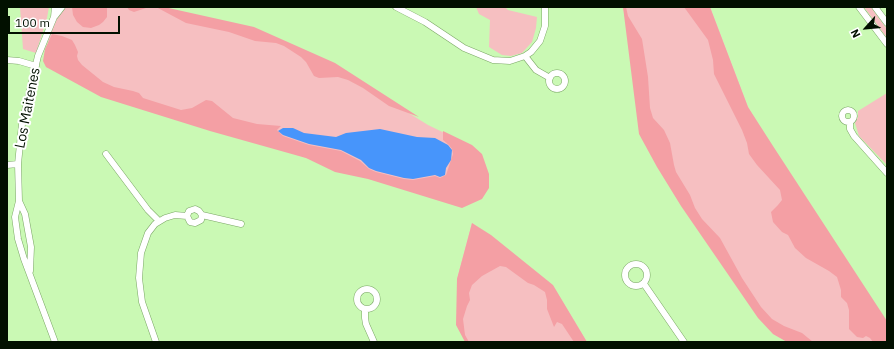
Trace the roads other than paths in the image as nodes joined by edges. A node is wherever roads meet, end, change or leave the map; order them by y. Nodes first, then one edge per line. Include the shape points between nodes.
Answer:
1 (55, 7) edge
2 (62, 7) edge
3 (396, 7) edge
4 (545, 7) edge
5 (859, 7) edge
6 (875, 7) edge
7 (54, 17) junction
8 (887, 23) edge
9 (887, 44) edge
10 (525, 56) junction
11 (7, 60) edge
12 (36, 66) junction
13 (550, 78) dead end
14 (850, 122) dead end
15 (106, 154) dead end
16 (18, 164) junction
17 (7, 165) edge
18 (887, 173) edge
19 (19, 202) junction
20 (202, 215) junction
21 (187, 216) junction
22 (159, 221) junction
23 (241, 224) dead end
24 (30, 273) junction
25 (644, 284) dead end
26 (365, 308) dead end
27 (56, 342) edge
28 (156, 342) edge
29 (374, 342) edge
30 (684, 342) edge

1 - 7 street, Los Maitenes
2 - 7 street, Los Maitenes
3 - 10 street via 425,22 464,48 493,60 510,61
4 - 10 street via 545,26 540,42
5 - 9 street
6 - 8 street
7 - 12 street, Los Maitenes
10 - 13 street via 536,70
11 - 12 street
12 - 16 street, Los Maitenes via 22,124
14 - 18 street via 854,136
15 - 22 street
16 - 17 street
16 - 19 street, Los Maitenes
19 - 24 street, Los Maitenes via 25,214 31,247
19 - 24 street, Los Maitenes via 15,217 18,239
20 - 21 street via 195,209
20 - 21 street via 195,223 190,222
20 - 23 street
21 - 22 street via 175,215
22 - 28 street via 148,233 140,253 139,278 142,302
24 - 27 street, Los Maitenes
25 - 30 street
26 - 29 street via 366,324

